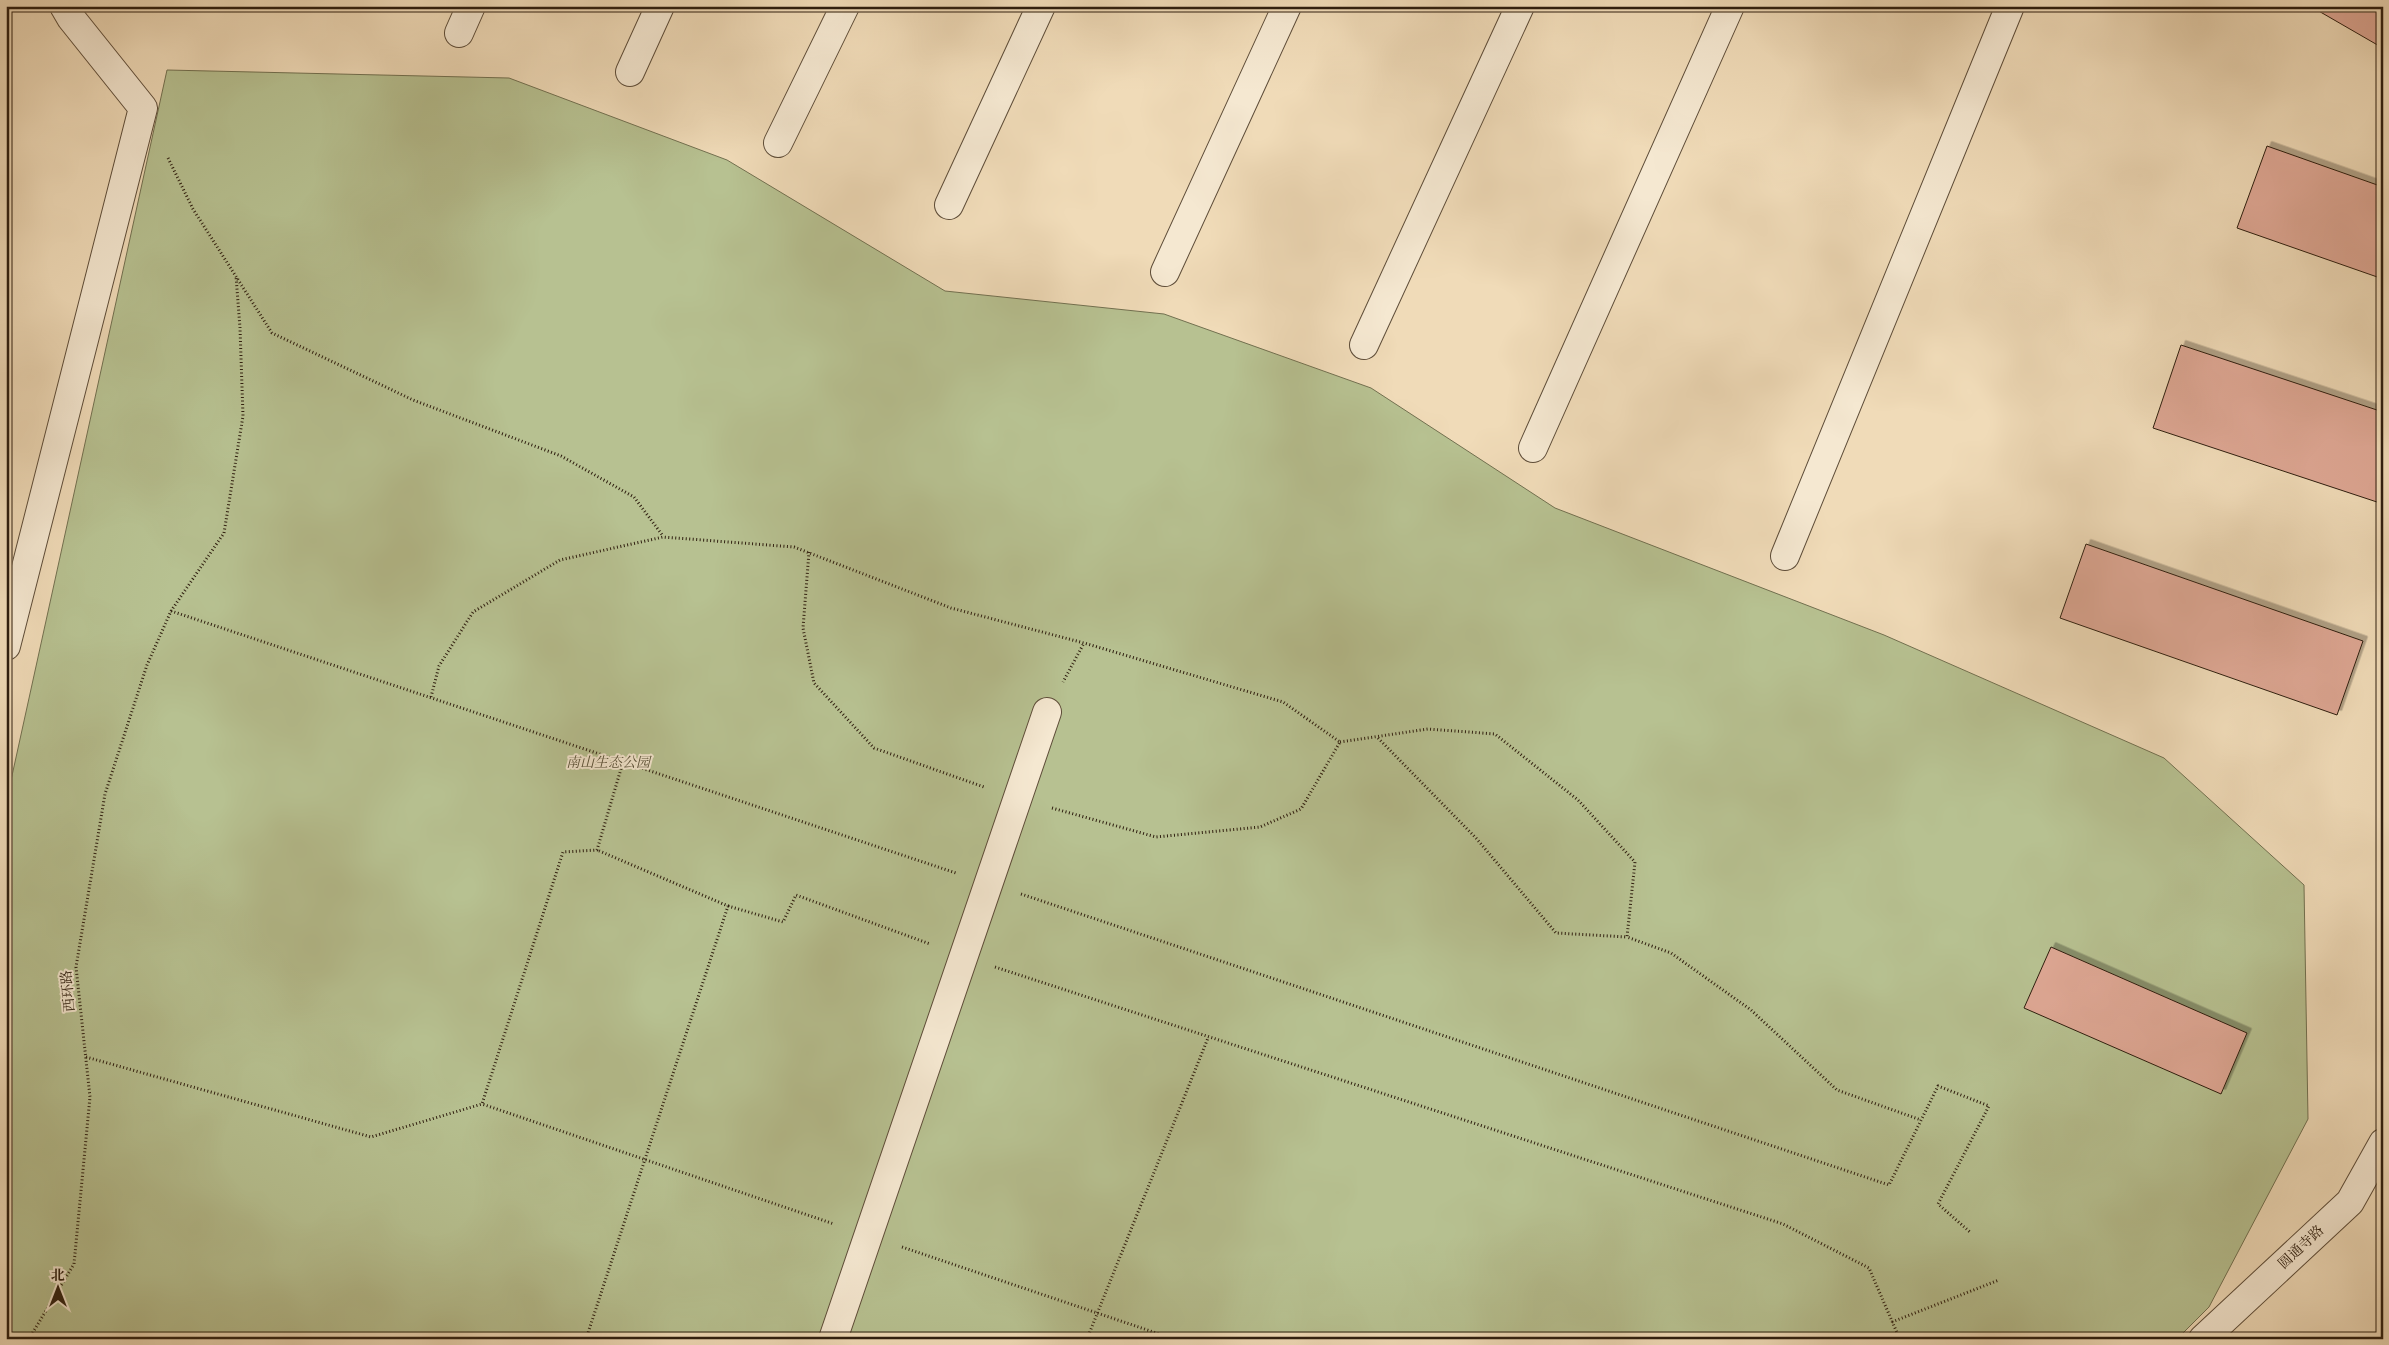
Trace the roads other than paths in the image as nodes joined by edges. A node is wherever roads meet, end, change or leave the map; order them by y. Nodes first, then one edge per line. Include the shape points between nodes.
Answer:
1 (64, 6) edge
2 (471, 6) edge
3 (660, 6) edge
4 (844, 6) edge
5 (1041, 6) edge
6 (1287, 6) edge
7 (1520, 6) edge
8 (1730, 6) edge
9 (2010, 6) edge
10 (459, 33) dead end
11 (630, 72) dead end
12 (778, 143) dead end
13 (949, 204) dead end
14 (1165, 272) dead end
15 (1364, 345) dead end
16 (1533, 448) dead end
17 (1785, 556) dead end
18 (6, 646) edge
19 (1047, 712) road end
20 (2383, 1143) edge
21 (833, 1339) edge
22 (2203, 1339) edge

1 - 18 street via 144,108
2 - 10 street
3 - 11 street
4 - 12 street
5 - 13 street
6 - 14 street
7 - 15 street
8 - 16 street
9 - 17 street
19 - 21 street
20 - 22 street, 圆通寺路 via 2350,1202

